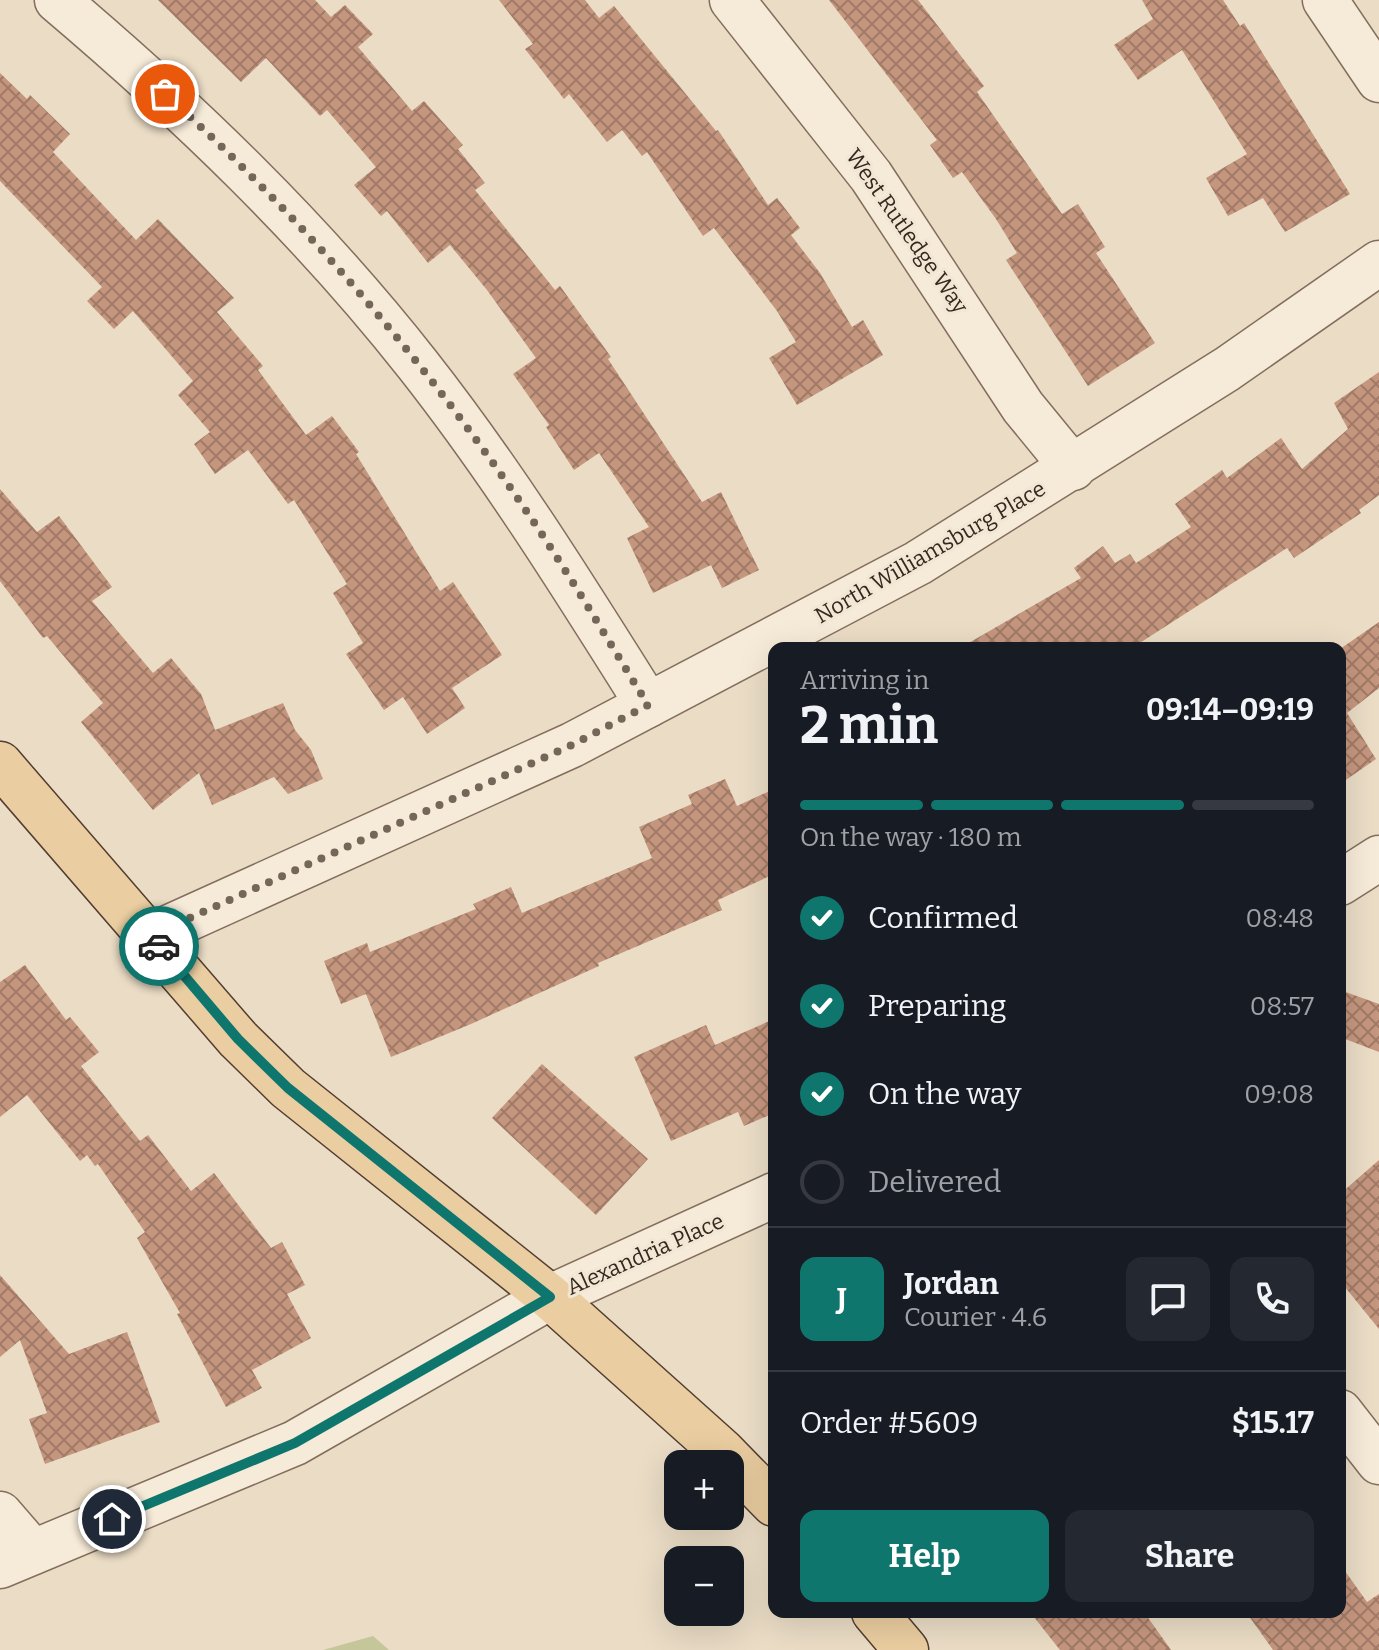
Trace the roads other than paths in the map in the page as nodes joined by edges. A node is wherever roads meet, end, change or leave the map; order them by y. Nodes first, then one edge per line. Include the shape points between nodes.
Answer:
1 (57, 0) edge
2 (732, 0) edge
3 (1325, 0) edge
4 (1379, 80) edge
5 (1379, 263) edge
6 (1073, 468) junction
7 (648, 705) junction
8 (0, 764) edge
9 (1379, 858) edge
10 (1346, 879) edge
11 (150, 936) junction
12 (768, 1198) edge
13 (550, 1297) junction
14 (1346, 1420) edge
15 (1379, 1462) edge
16 (768, 1498) edge
17 (0, 1514) edge
18 (16, 1559) edge
19 (879, 1618) edge
20 (906, 1650) edge

1 - 7 street via 192,118 291,217 418,364 529,515
2 - 6 street, West Rutledge Way via 871,176 1023,407
3 - 4 street
5 - 6 street, North Williamsburg Place
6 - 7 street, North Williamsburg Place via 918,563
7 - 11 street, North Williamsburg Place via 572,745
8 - 11 main road
9 - 10 street
11 - 13 main road via 238,1039 288,1088
12 - 13 street, Alexandria Place
13 - 16 main road
13 - 18 street, Alexandria Place via 295,1443
14 - 15 street
17 - 18 street
19 - 20 main road

